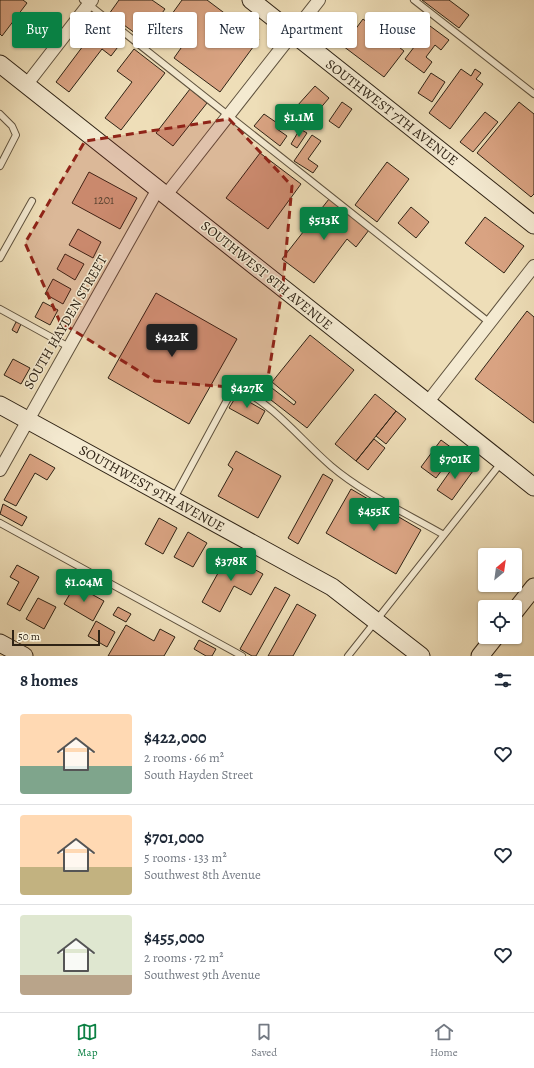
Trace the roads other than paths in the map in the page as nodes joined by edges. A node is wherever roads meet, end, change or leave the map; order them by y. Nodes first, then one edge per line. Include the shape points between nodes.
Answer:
1 (251, 0) edge
2 (318, 0) edge
3 (414, 0) edge
4 (88, 1) edge
5 (309, 12) edge
6 (267, 13) edge
7 (280, 48) edge
8 (311, 48) edge
9 (0, 64) edge
10 (27, 84) junction
11 (534, 94) edge
12 (0, 114) edge
13 (228, 115) junction
14 (0, 166) edge
15 (162, 192) junction
16 (32, 201) dead end
17 (534, 225) edge
18 (0, 258) edge
19 (534, 266) edge
20 (0, 309) edge
21 (490, 323) junction
22 (69, 347) junction
23 (427, 403) junction
24 (0, 405) edge
25 (27, 420) junction
26 (502, 462) junction
27 (0, 470) edge
28 (534, 487) edge
29 (173, 500) junction
30 (0, 523) edge
31 (444, 535) junction
32 (534, 587) edge
33 (522, 602) edge
34 (376, 620) junction
35 (0, 643) edge
36 (489, 644) edge
37 (24, 656) edge
38 (242, 656) edge
39 (348, 656) edge
40 (421, 656) edge
41 (480, 656) edge

1 - 6 street, SOUTHWEST 7TH AVENUE
2 - 5 street, SOUTH HAYDEN STREET
3 - 11 lane
4 - 10 street
4 - 13 lane
7 - 13 street, SOUTH HAYDEN STREET
8 - 17 street, SOUTHWEST 7TH AVENUE
9 - 10 street, SOUTHWEST 8TH AVENUE
10 - 15 street, SOUTHWEST 8TH AVENUE
12 - 14 lane via 12,126 16,135
13 - 15 street, SOUTH HAYDEN STREET
13 - 21 lane
15 - 22 street, SOUTH HAYDEN STREET
15 - 23 street, SOUTHWEST 8TH AVENUE
16 - 18 lane
19 - 21 street
20 - 22 lane
21 - 23 street
22 - 25 street, SOUTH HAYDEN STREET
23 - 26 street, SOUTHWEST 8TH AVENUE
24 - 25 street, SOUTHWEST 9TH AVENUE
25 - 27 street, SOUTH HAYDEN STREET
25 - 29 street, SOUTHWEST 9TH AVENUE
26 - 28 street, SOUTHWEST 8TH AVENUE
26 - 31 lane
29 - 31 lane via 233,389 238,388 259,399 286,421 354,484
29 - 34 street, SOUTHWEST 9TH AVENUE via 332,587
30 - 38 lane
31 - 34 lane
32 - 33 street
34 - 39 lane
34 - 40 street, SOUTHWEST 9TH AVENUE
35 - 37 street
36 - 41 street

